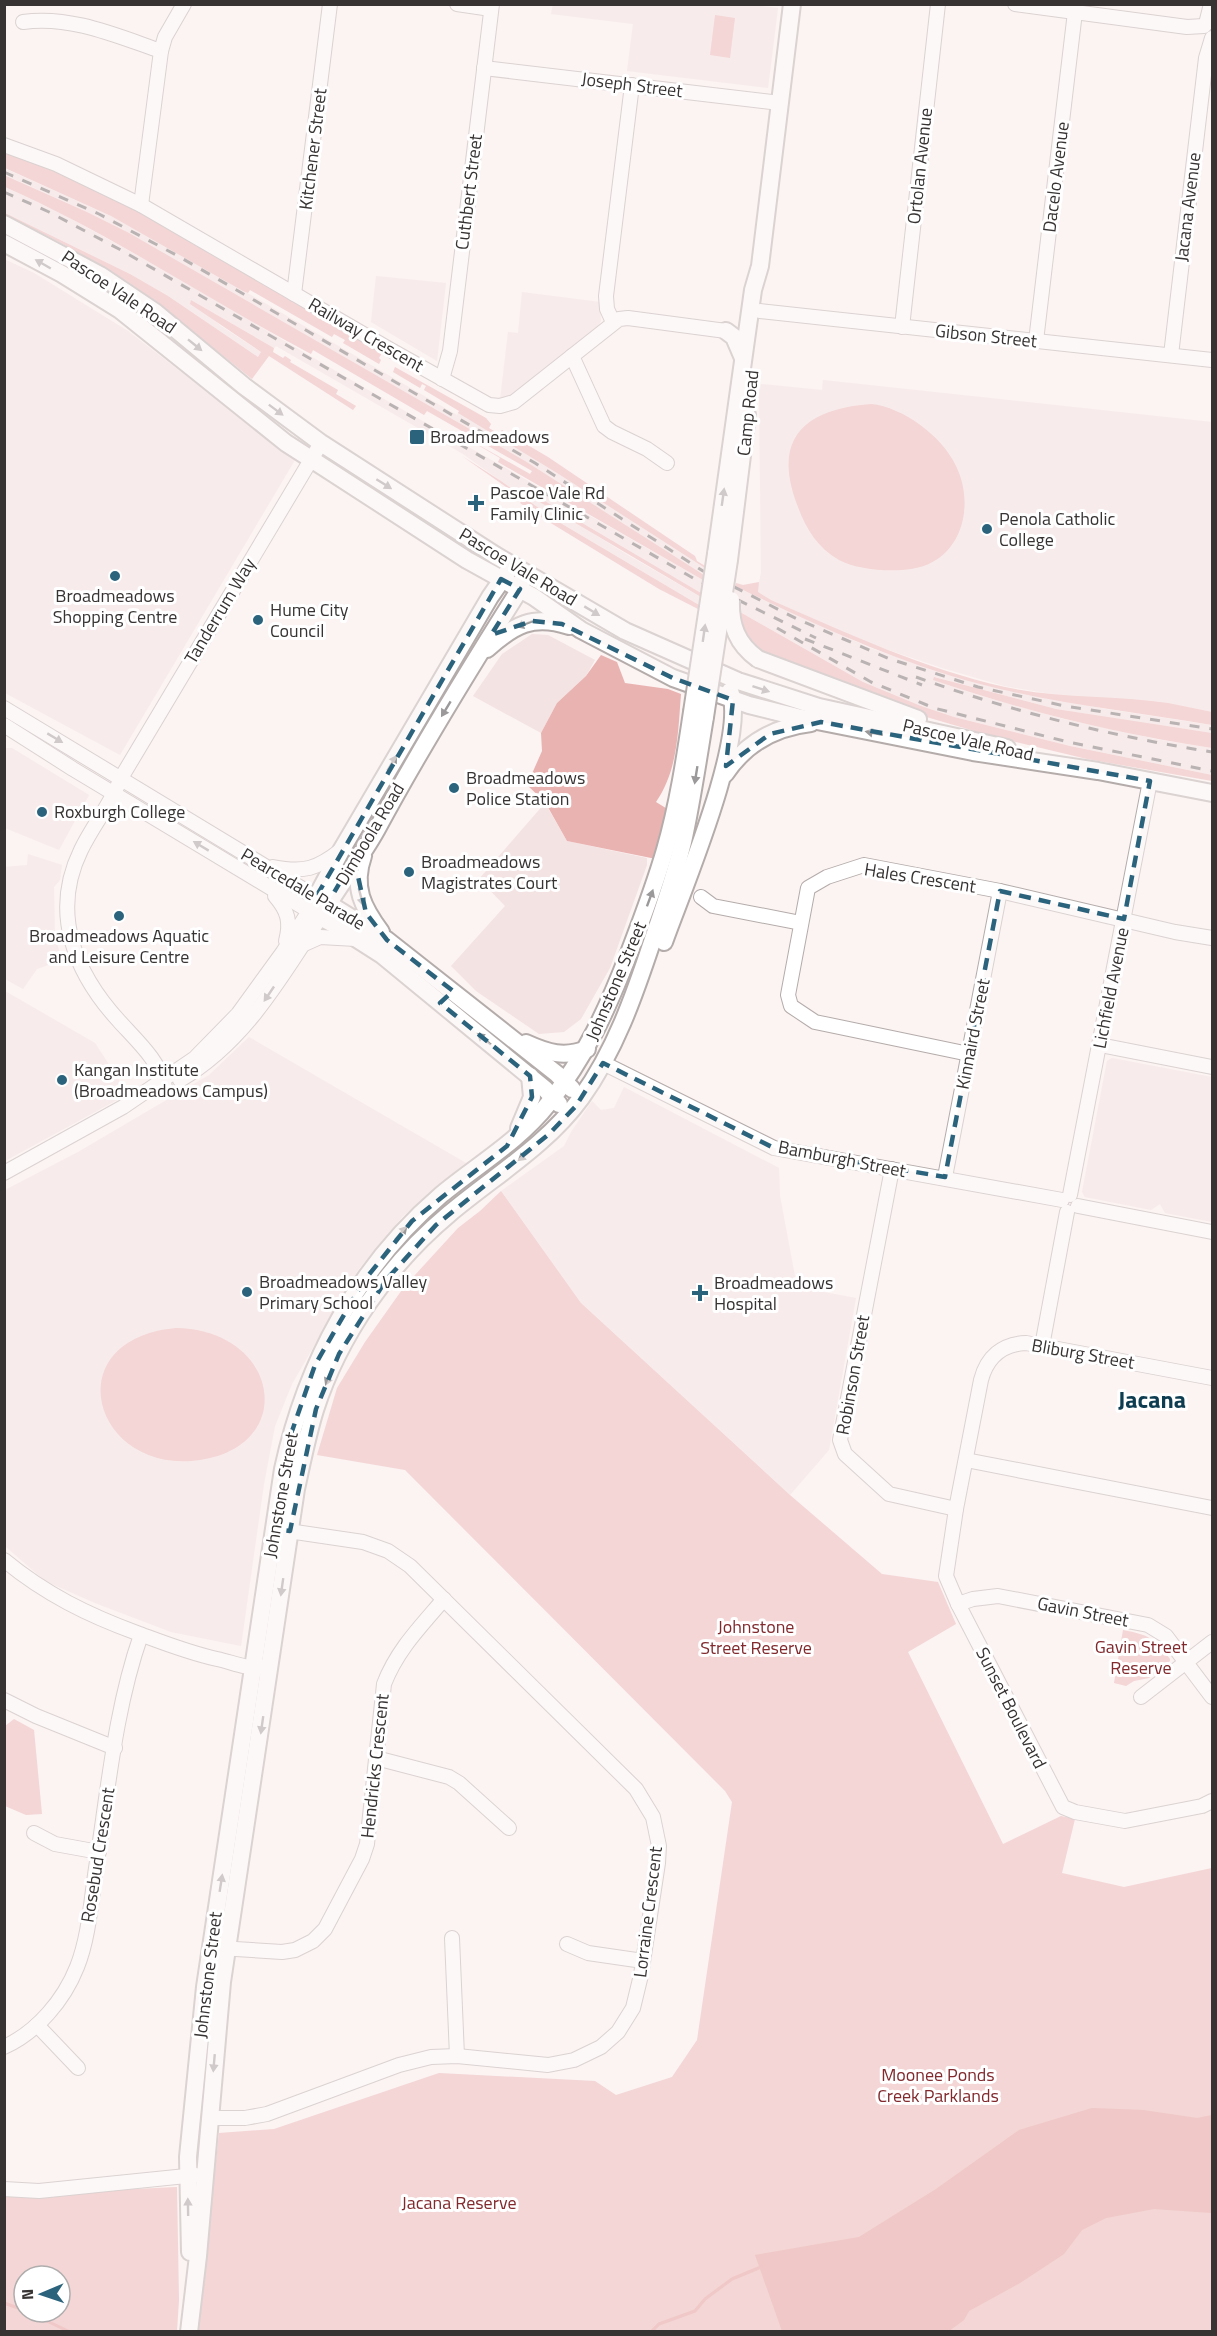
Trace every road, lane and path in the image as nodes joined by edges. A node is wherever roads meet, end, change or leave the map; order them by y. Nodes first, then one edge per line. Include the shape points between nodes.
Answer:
1 (184, 4) edge
2 (330, 4) edge
3 (457, 4) edge
4 (792, 4) edge
5 (938, 4) edge
6 (1014, 4) edge
7 (492, 7) edge
8 (1075, 12) junction
9 (23, 22) dead end
10 (1209, 25) edge
11 (161, 51) junction
12 (484, 68) junction
13 (632, 85) junction
14 (780, 103) junction
15 (4, 145) edge
16 (141, 205) junction
17 (4, 224) edge
18 (4, 243) edge
19 (294, 294) junction
20 (755, 312) junction
21 (614, 322) junction
22 (902, 327) junction
23 (726, 331) junction
24 (1036, 341) junction
25 (1171, 355) junction
26 (572, 356) junction
27 (1212, 360) edge
28 (744, 362) junction
29 (442, 379) junction
30 (321, 443) junction
31 (311, 459) junction
32 (667, 464) dead end
33 (723, 557) junction
34 (519, 568) junction
35 (501, 579) junction
36 (520, 589) junction
37 (581, 630) junction
38 (476, 659) junction
39 (707, 667) junction
40 (733, 700) junction
41 (4, 708) edge
42 (698, 715) junction
43 (821, 722) junction
44 (4, 725) edge
45 (971, 738) junction
46 (1098, 771) junction
47 (121, 778) junction
48 (1150, 781) junction
49 (720, 784) junction
50 (111, 792) junction
51 (1212, 793) edge
52 (366, 847) junction
53 (342, 849) junction
54 (265, 866) junction
55 (268, 888) junction
56 (1000, 891) junction
57 (701, 897) dead end
58 (318, 907) junction
59 (1124, 919) junction
60 (801, 923) junction
61 (653, 938) junction
62 (1212, 938) edge
63 (358, 939) junction
64 (387, 940) junction
65 (302, 946) junction
66 (283, 952) junction
67 (450, 989) junction
68 (612, 997) junction
69 (440, 1003) junction
70 (627, 1016) junction
71 (243, 1018) junction
72 (501, 1030) junction
73 (1100, 1046) junction
74 (587, 1049) junction
75 (969, 1054) junction
76 (603, 1063) junction
77 (1212, 1067) edge
78 (530, 1076) junction
79 (565, 1081) junction
80 (162, 1084) junction
81 (554, 1097) junction
82 (580, 1099) junction
83 (568, 1114) junction
84 (507, 1146) junction
85 (892, 1169) junction
86 (4, 1173) edge
87 (945, 1177) junction
88 (1070, 1203) junction
89 (1212, 1232) edge
90 (1042, 1346) junction
91 (1212, 1378) edge
92 (312, 1396) junction
93 (966, 1460) junction
94 (1212, 1508) edge
95 (956, 1509) junction
96 (282, 1530) junction
97 (4, 1560) edge
98 (444, 1599) junction
99 (958, 1604) junction
100 (141, 1635) junction
101 (1212, 1642) edge
102 (1186, 1662) junction
103 (254, 1664) junction
104 (271, 1667) junction
105 (1141, 1697) dead end
106 (1212, 1697) edge
107 (4, 1700) edge
108 (116, 1748) junction
109 (376, 1758) junction
110 (1212, 1801) edge
111 (509, 1828) dead end
112 (34, 1833) dead end
113 (99, 1852) junction
114 (452, 1938) dead end
115 (567, 1944) dead end
116 (219, 1948) junction
117 (644, 1961) junction
118 (37, 2025) junction
119 (6, 2043) edge
120 (457, 2056) junction
121 (78, 2068) dead end
122 (210, 2118) junction
123 (206, 2175) junction
124 (188, 2176) junction
125 (4, 2189) edge
126 (192, 2307) junction
127 (189, 2331) edge

1 - 11 street
2 - 19 street, Kitchener Street
3 - 7 street
4 - 14 main road, Camp Road
5 - 22 street, Ortolan Avenue
6 - 8 street
7 - 12 street, Cuthbert Street
8 - 10 street via 1187,27
8 - 24 street, Dacelo Avenue
9 - 11 street via 73,23
10 - 25 street, Jacana Avenue
11 - 16 street
12 - 13 street, Joseph Street
12 - 29 street, Cuthbert Street via 450,351
13 - 14 street, Joseph Street
13 - 21 street via 606,296
14 - 20 main road, Camp Road
15 - 16 street, Railway Crescent via 56,164
16 - 19 street, Railway Crescent
17 -> 30 main road, Pascoe Vale Road via 100,275 155,312
31 -> 18 main road, Pascoe Vale Road via 120,310
19 - 29 street, Railway Crescent
20 - 22 street, Gibson Street
20 - 23 main road via 744,324
20 - 28 main road, Camp Road
20 - 33 main road, Camp Road
21 - 23 street via 628,318
21 - 26 street, Railway Crescent
22 - 24 street, Gibson Street
23 - 28 main road via 740,347
24 - 25 street, Gibson Street
25 - 27 street, Gibson Street
26 - 29 street, Railway Crescent via 519,398 500,406 484,402
26 - 32 street via 604,426
33 -> 28 main road, Camp Road
30 - 31 street, Tanderrum Way
30 -> 34 main road, Pascoe Vale Road
31 - 35 main road, Pascoe Vale Road
31 - 47 street, Tanderrum Way
33 - 42 main road, Johnstone Street, bridge
33 - 45 main road, bridge via 733,578 733,627 743,646 758,659
34 - 35 main road, Dimboola Road
34 - 36 main road, Dimboola Road
34 -> 39 main road, Pascoe Vale Road via 625,631
35 - 36 main road, Pascoe Vale Road
53 -> 35 main road, Dimboola Road
36 - 37 main road, Pascoe Vale Road
36 - 38 main road, Dimboola Road
37 -> 38 main road via 549,621 528,622 512,629
37 - 40 main road, Pascoe Vale Road via 673,678
38 -> 52 main road, Dimboola Road
39 - 40 main road via 726,683
39 -> 45 main road, Pascoe Vale Road via 819,707
40 - 43 main road, Pascoe Vale Road
40 - 49 main road
41 -> 47 street, Pearcedale Parade
42 -> 61 main road, Johnstone Street via 683,843
68 -> 42 main road, Johnstone Street via 652,892
46 -> 43 main road, Pascoe Vale Road via 973,752
43 - 49 main road via 791,726 759,740 738,758
44 - 50 street, Pearcedale Parade
45 - 46 main road, Pascoe Vale Road
46 - 48 main road, Pascoe Vale Road
47 - 50 street, Tanderrum Way
47 - 54 street, Pearcedale Parade
48 - 51 main road, Pascoe Vale Road
48 - 59 street, Lichfield Avenue
49 - 70 main road via 652,977
55 -> 50 street, Pearcedale Parade
50 - 80 street, Tanderrum Way via 75,863 68,901 71,940 80,967 97,997 158,1068
52 - 58 main road, Dimboola Road
52 -> 64 main road via 358,877 360,897 366,913
53 - 54 street via 325,863 308,869
53 - 58 main road, Dimboola Road
54 - 58 street, Pearcedale Parade
55 - 58 street, Pearcedale Parade
55 - 66 street via 288,916
56 - 59 street, Hales Crescent
56 - 60 street, Hales Crescent via 864,865 827,876 808,888
56 - 75 street, Kinnaird Street
57 - 60 street via 713,906
58 - 63 main road, Pearcedale Parade
58 - 64 main road, Pearcedale Parade
58 - 65 street, Dimboola Road
58 - 66 street, Dimboola Road
59 - 62 street, Hales Crescent
59 - 73 street, Lichfield Avenue
60 - 75 street, Hales Crescent via 788,995 791,1006 815,1022
61 - 68 main road via 648,935 643,939 629,976
61 - 70 main road, Johnstone Street
63 - 65 street via 320,937
63 - 69 main road, Pearcedale Parade
64 - 67 main road, Pearcedale Parade
65 -> 71 street, Dimboola Road
66 - 71 street, Dimboola Road
67 - 69 main road
67 - 72 main road, Pearcedale Parade
68 - 74 main road, Johnstone Street
78 -> 69 main road, Pearcedale Parade
70 - 76 main road, Johnstone Street
71 - 80 street, Dimboola Road
72 - 74 main road via 532,1046 561,1054
72 - 79 main road, Pearcedale Parade
73 - 77 street
73 - 88 street, Lichfield Avenue
74 - 79 main road, Johnstone Street
75 - 87 street, Kinnaird Street
76 - 82 main road, Johnstone Street
76 - 85 street, Bamburgh Street via 774,1148
78 - 81 main road, Pearcedale Parade
78 - 84 main road via 530,1106
79 - 81 main road, Johnstone Street
79 - 82 main road, Pearcedale Parade
80 - 86 street, Dimboola Road
81 - 83 main road, Pearcedale Parade
81 - 84 main road, Johnstone Street
82 - 83 main road, Johnstone Street
83 -> 92 main road, Johnstone Street via 535,1146 443,1219 397,1266
92 -> 84 main road, Johnstone Street via 319,1357 352,1297 390,1246 443,1194
85 - 87 street, Bamburgh Street
85 - 95 street, Robinson Street via 841,1447 889,1494
87 - 88 street, Bamburgh Street
88 - 89 street, Bamburgh Street
88 - 90 street, Lichfield Avenue
90 - 91 street, Bliburg Street
90 - 93 street, Bliburg Street via 1010,1345 987,1363
92 - 96 main road, Johnstone Street via 291,1434 283,1469
93 - 94 street
93 - 95 street, Sunset Boulevard
95 - 99 street, Sunset Boulevard via 946,1576
96 - 98 street, Lorraine Crescent via 378,1547 410,1566
96 - 103 main road, Johnstone Street
96 -> 104 main road, Johnstone Street
97 - 100 street via 72,1606
98 - 109 street, Hendricks Crescent via 405,1643 390,1670 381,1700
98 - 117 street, Lorraine Crescent via 626,1778 647,1804 657,1831 658,1854
99 - 102 street, Gavin Street via 998,1596 1148,1625 1166,1636
99 - 110 street, Sunset Boulevard via 1064,1807 1131,1821
100 - 103 street via 236,1665
100 - 108 street, Rosebud Crescent via 126,1684
101 - 102 street
102 - 105 street
102 - 106 street, Gavin Street
103 - 104 street
116 -> 103 main road, Johnstone Street
104 -> 116 main road, Johnstone Street
107 - 108 street
108 - 113 street, Rosebud Crescent
109 - 111 street via 449,1777
109 - 116 street, Hendricks Crescent via 367,1844 325,1929 295,1950
112 - 113 street via 55,1844
113 - 118 street, Rosebud Crescent via 77,1968 52,2009
114 - 120 street
115 - 117 street via 588,1953
116 -> 122 main road, Johnstone Street
116 - 124 main road, Johnstone Street via 191,2123
117 - 120 street, Lorraine Crescent via 633,2008 625,2022 612,2038 586,2055 548,2065
118 - 119 street, Rosebud Crescent
118 - 121 street
120 - 122 street, Lorraine Crescent via 399,2065 267,2114
122 - 123 main road, Johnstone Street
123 - 124 street
123 - 126 main road, Johnstone Street
124 - 125 street via 39,2191
126 -> 124 main road, Johnstone Street
126 - 127 main road, Johnstone Street

